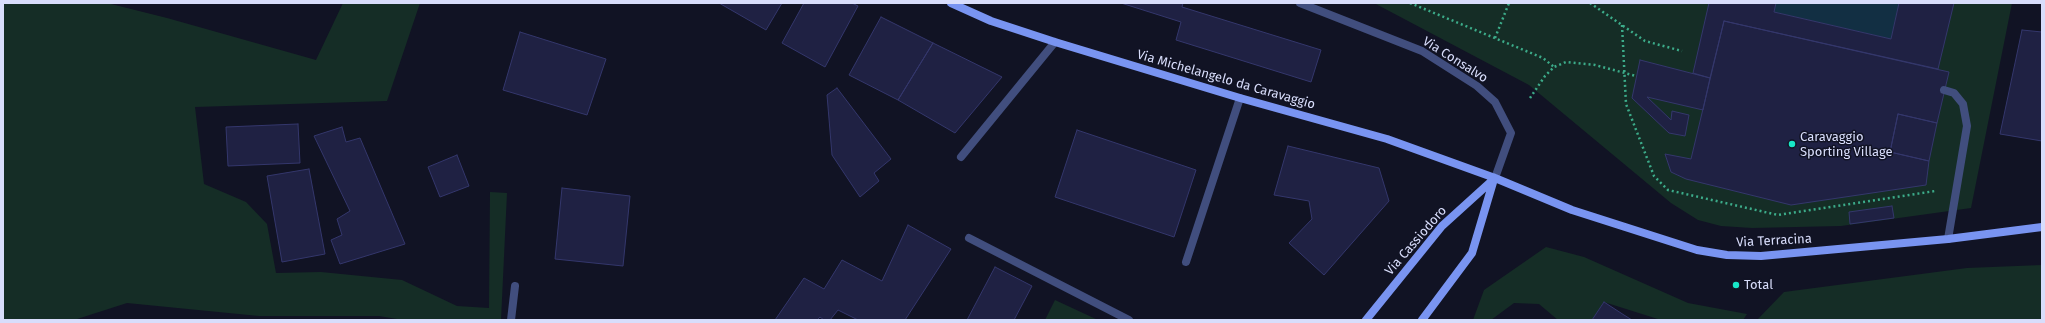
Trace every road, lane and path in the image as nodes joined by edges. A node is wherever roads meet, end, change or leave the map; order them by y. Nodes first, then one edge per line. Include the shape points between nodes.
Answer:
1 (951, 3) edge
2 (1300, 3) edge
3 (1410, 3) edge
4 (1509, 3) edge
5 (1590, 3) edge
6 (1622, 25) junction
7 (1495, 38) junction
8 (1055, 42) junction
9 (1682, 51) dead end
10 (1554, 67) junction
11 (1625, 73) junction
12 (1636, 76) dead end
13 (1944, 90) dead end
14 (1240, 98) junction
15 (1530, 98) dead end
16 (961, 157) dead end
17 (1495, 178) junction
18 (1957, 188) junction
19 (2042, 227) edge
20 (969, 238) dead end
21 (1948, 239) junction
22 (1186, 262) dead end
23 (515, 286) dead end
24 (511, 320) edge
25 (1129, 320) edge
26 (1366, 320) edge
27 (1422, 320) edge

1 - 8 main road, Via Michelangelo da Caravaggio via 991,21
2 - 17 street, Via Consalvo via 1422,51 1477,86 1494,102 1511,133
3 - 7 path
4 - 7 path
5 - 6 path
6 - 9 path via 1645,41
6 - 11 path
7 - 10 path via 1543,58
8 - 14 main road, Via Michelangelo da Caravaggio
8 - 16 street
10 - 11 path via 1566,62 1578,63
10 - 15 path
11 - 12 path
11 - 18 path via 1626,104 1654,176 1668,190 1778,215
13 - 18 street via 1954,93 1959,98 1967,118
14 - 17 main road, Via Michelangelo da Caravaggio via 1387,139
14 - 22 street
17 - 21 main road, Via Terracina via 1572,210 1697,250 1727,256 1761,256
17 - 26 main road, Via Cassiodoro via 1442,226
17 - 27 main road via 1472,253
18 - 21 street
19 - 21 main road, Via Terracina
20 - 25 street
23 - 24 street

